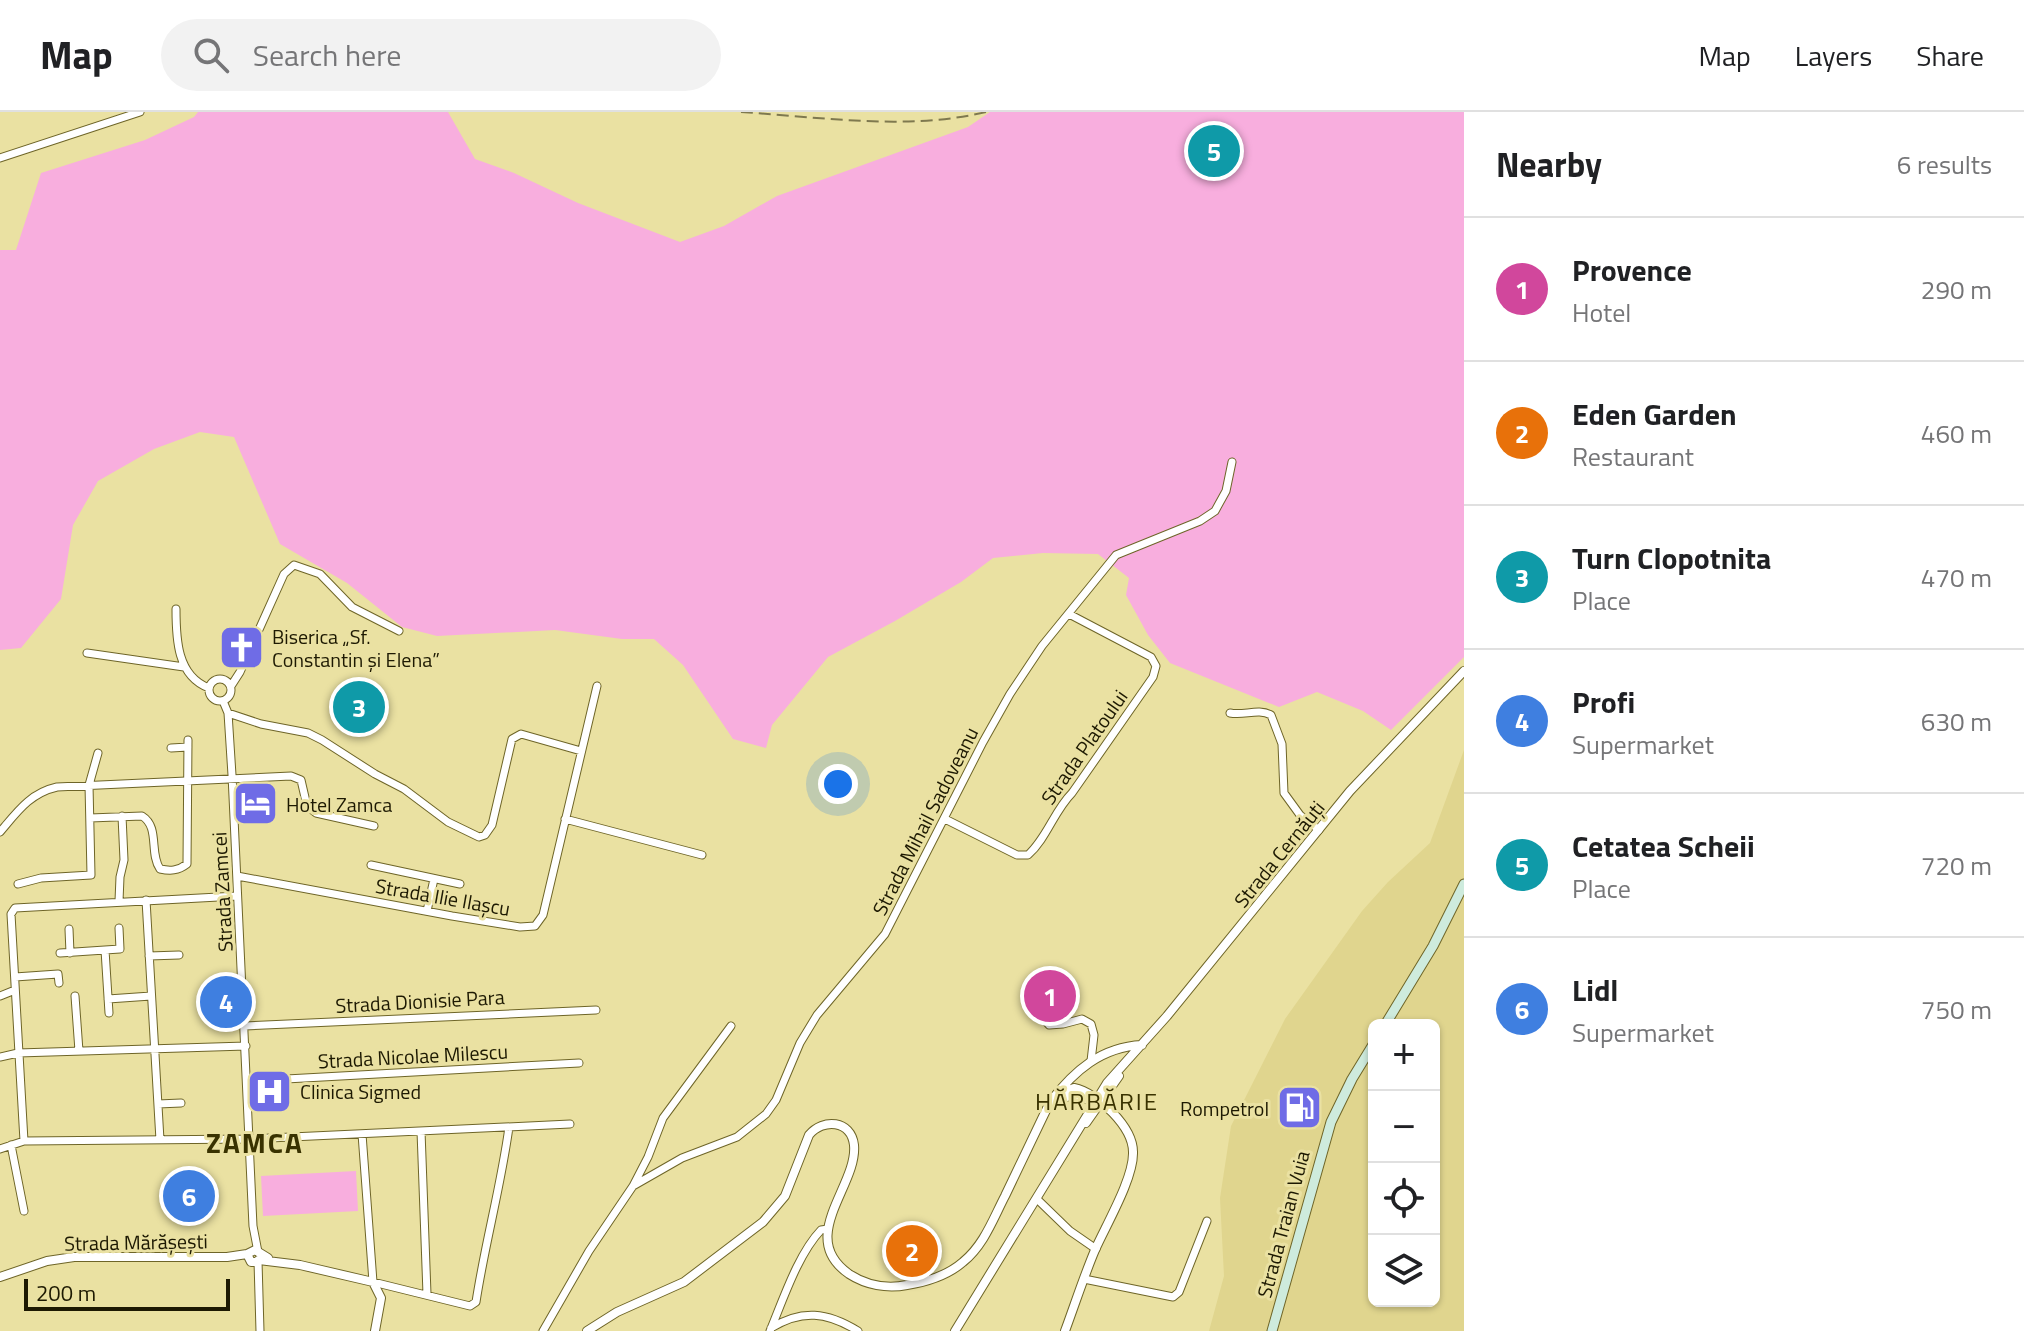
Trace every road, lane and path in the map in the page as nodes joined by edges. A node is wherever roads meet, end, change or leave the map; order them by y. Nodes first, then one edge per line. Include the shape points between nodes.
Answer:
1 (140, 112) edge
2 (0, 158) edge
3 (1232, 462) dead end
4 (176, 609) dead end
5 (1069, 614) junction
6 (399, 631) dead end
7 (87, 653) dead end
8 (184, 667) junction
9 (1464, 671) edge
10 (231, 686) junction
11 (597, 686) dead end
12 (209, 688) junction
13 (223, 701) junction
14 (228, 713) junction
15 (1230, 713) dead end
16 (171, 748) dead end
17 (581, 751) junction
18 (98, 753) dead end
19 (232, 779) junction
20 (188, 781) junction
21 (89, 785) junction
22 (122, 816) junction
23 (90, 818) junction
24 (565, 819) junction
25 (945, 819) junction
26 (374, 826) dead end
27 (1319, 830) junction
28 (0, 832) edge
29 (702, 855) dead end
30 (371, 865) dead end
31 (237, 876) junction
32 (434, 879) junction
33 (18, 884) dead end
34 (460, 884) dead end
35 (1464, 884) edge
36 (237, 896) junction
37 (146, 900) junction
38 (119, 901) junction
39 (427, 911) junction
40 (12, 927) junction
41 (119, 928) dead end
42 (69, 929) dead end
43 (0, 932) edge
44 (105, 950) junction
45 (60, 953) dead end
46 (70, 953) junction
47 (179, 955) dead end
48 (149, 956) junction
49 (15, 977) junction
50 (59, 983) dead end
51 (243, 986) junction
52 (15, 990) junction
53 (0, 996) edge
54 (75, 996) dead end
55 (151, 996) junction
56 (108, 999) junction
57 (209, 1002) dead end
58 (1043, 1008) dead end
59 (596, 1010) dead end
60 (109, 1013) dead end
61 (1389, 1019) edge
62 (245, 1026) junction
63 (731, 1026) dead end
64 (1142, 1045) junction
65 (246, 1046) junction
66 (155, 1048) junction
67 (79, 1051) junction
68 (18, 1053) junction
69 (1368, 1053) edge
70 (0, 1057) edge
71 (1091, 1061) junction
72 (579, 1063) dead end
73 (248, 1081) junction
74 (1054, 1097) junction
75 (1097, 1102) junction
76 (181, 1103) dead end
77 (158, 1104) junction
78 (1044, 1117) junction
79 (570, 1124) dead end
80 (509, 1127) junction
81 (421, 1131) junction
82 (362, 1134) junction
83 (250, 1139) junction
84 (160, 1140) junction
85 (24, 1141) junction
86 (11, 1145) junction
87 (0, 1149) edge
88 (633, 1186) junction
89 (1038, 1200) junction
90 (24, 1211) dead end
91 (1207, 1221) dead end
92 (828, 1229) junction
93 (1096, 1249) junction
94 (254, 1257) junction
95 (0, 1277) edge
96 (1084, 1279) junction
97 (373, 1282) junction
98 (427, 1294) junction
99 (771, 1330) edge
100 (260, 1331) edge
101 (375, 1331) edge
102 (543, 1331) edge
103 (587, 1331) edge
104 (858, 1331) edge
105 (955, 1331) edge
106 (1065, 1331) edge
107 (1272, 1331) edge

1 - 2 street
3 - 5 street, Strada Mihail Sadoveanu via 1215,511 1116,555
4 - 8 street
5 - 25 street, Strada Mihail Sadoveanu via 1010,694
5 - 25 street, Strada Platoului via 1151,657 1156,666 1153,677 1028,855 1017,855
6 - 10 street via 352,607 320,574 294,565 284,574
7 - 8 street
8 - 12 street
9 - 27 street, Strada Cernăuți via 1380,757
10 - 12 street via 221,679
10 - 13 street
11 - 17 street, Strada Ilie Ilașcu
12 - 13 street via 213,698
13 - 14 street, Strada Zamcei
14 - 17 street via 308,733 479,837 492,825 512,739 521,734
14 - 19 street, Strada Zamcei
15 - 27 street via 1271,715 1282,744 1284,793
16 - 20 street via 188,744
17 - 24 street, Strada Ilie Ilașcu
18 - 21 street
19 - 20 street
19 - 26 street via 295,777 304,784 307,806 316,813
19 - 31 street, Strada Zamcei
20 - 21 street
20 - 22 street via 188,859 181,869 160,869 155,862 149,820
21 - 23 street
21 - 28 street via 37,794
22 - 23 street
22 - 38 street
23 - 33 street via 91,875
24 - 29 street
24 - 39 street, Strada Ilie Ilașcu via 543,915 535,926
25 - 88 street, Strada Mihail Sadoveanu via 885,934 808,1028 766,1114 737,1137 682,1158
27 - 64 street, Strada Cernăuți
30 - 32 street
31 - 36 street, Strada Zamcei
31 - 39 street, Strada Ilie Ilașcu
32 - 34 street
32 - 39 street
35 - 61 main road
36 - 37 street
36 - 51 street, Strada Zamcei
37 - 38 street
37 - 48 street
38 - 40 street via 15,908
40 - 43 street
40 - 49 street
41 - 44 street via 120,949
42 - 46 street
44 - 46 street
44 - 56 street
45 - 46 street
47 - 48 street
48 - 55 street
49 - 50 street via 58,974
49 - 52 street
51 - 57 street via 213,987
51 - 62 street, Strada Zamcei
52 - 53 street
52 - 68 street
54 - 67 street
55 - 56 street
55 - 66 street
56 - 60 street
58 - 71 street via 1049,1025 1082,1019 1091,1024
59 - 62 street, Strada Dionisie Para
62 - 65 street, Strada Zamcei
63 - 88 street, Strada Mihail Sadoveanu via 663,1118
64 - 71 street via 1119,1048
64 - 75 street, Strada Cernăuți
65 - 66 street
65 - 73 street, Strada Zamcei
66 - 67 street
66 - 77 street
67 - 68 street
68 - 70 street
68 - 85 street
69 - 107 main road, Strada Traian Vuia via 1331,1122
71 - 74 street
72 - 73 street, Strada Nicolae Milescu
73 - 83 street, Strada Zamcei
74 - 75 street via 1074,1088
74 - 78 street
75 - 78 street via 1069,1095
75 - 89 street, Strada Cernăuți
75 - 93 street via 1123,1124 1134,1154
76 - 77 street
77 - 84 street
78 - 92 street via 990,1228 965,1261 949,1271 896,1287 864,1282 840,1268
79 - 80 street
80 - 81 street
80 - 98 street, Strada Mărășești via 476,1302 472,1306
81 - 82 street
81 - 98 street
82 - 83 street
82 - 97 street
83 - 84 street
83 - 94 street, Strada Zamcei
84 - 85 street
85 - 86 street
86 - 87 street
86 - 90 street
88 - 102 street, Strada Mihail Sadoveanu
89 - 93 street
89 - 105 street, Strada Cernăuți
91 - 96 street via 1173,1297
92 - 99 street via 815,1236
92 - 103 street via 854,1147 851,1135 837,1124 815,1127 785,1196 763,1222 684,1282
93 - 96 street
94 - 95 street, Strada Mărășești via 74,1257
94 - 97 street, Strada Mărășești
94 - 100 street, Strada Zamcei
96 - 106 street
97 - 98 street, Strada Mărășești
97 - 101 street via 381,1298
99 - 104 street via 803,1315

